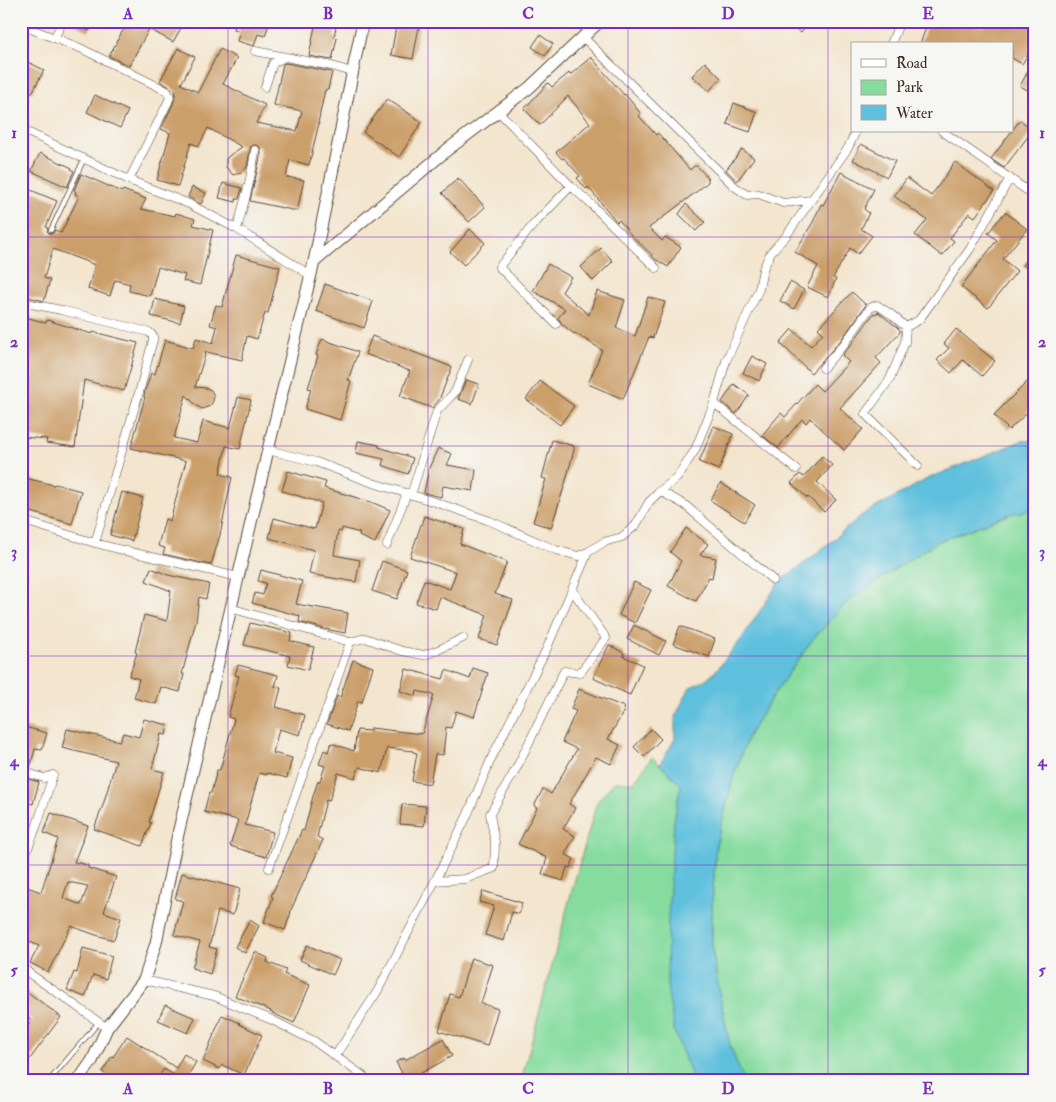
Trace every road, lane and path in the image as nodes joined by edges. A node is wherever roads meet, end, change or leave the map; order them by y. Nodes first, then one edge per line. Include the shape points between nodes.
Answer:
1 (63, 21) edge
2 (363, 21) edge
3 (900, 21) edge
4 (599, 22) edge
5 (21, 25) edge
6 (583, 37) junction
7 (54, 38) junction
8 (892, 42) edge
9 (255, 51) dead end
10 (285, 57) junction
11 (352, 72) junction
12 (265, 87) dead end
13 (498, 111) junction
14 (21, 129) edge
15 (856, 132) edge
16 (943, 132) edge
17 (255, 150) dead end
18 (84, 159) junction
19 (1010, 178) junction
20 (129, 180) junction
21 (571, 186) junction
22 (1035, 196) edge
23 (811, 200) junction
24 (237, 229) junction
25 (51, 230) dead end
26 (314, 262) junction
27 (656, 268) dead end
28 (310, 274) junction
29 (21, 302) edge
30 (556, 324) dead end
31 (906, 327) junction
32 (468, 360) dead end
33 (822, 368) dead end
34 (714, 403) junction
35 (268, 450) junction
36 (918, 466) dead end
37 (796, 469) dead end
38 (660, 491) junction
39 (409, 494) junction
40 (21, 520) edge
41 (95, 543) junction
42 (388, 545) dead end
43 (588, 552) junction
44 (238, 577) junction
45 (773, 580) dead end
46 (572, 590) junction
47 (230, 608) junction
48 (463, 638) dead end
49 (350, 642) junction
50 (21, 771) edge
51 (21, 866) edge
52 (269, 868) dead end
53 (436, 881) junction
54 (21, 965) edge
55 (144, 980) junction
56 (103, 1025) junction
57 (335, 1056) junction
58 (49, 1081) edge
59 (78, 1081) edge
60 (366, 1081) edge

1 - 7 street
2 - 11 street
3 - 8 street
4 - 6 street
5 - 7 street
6 - 13 street via 529,88
6 - 23 street via 734,186 747,195 758,194 783,203
7 - 20 street via 167,91 168,102
9 - 10 street
10 - 11 street
10 - 12 street via 273,63
11 - 26 street
13 - 21 street
13 - 26 street
14 - 18 street
15 - 23 street
16 - 19 street
17 - 24 street
18 - 20 street
18 - 25 lane
19 - 22 street
19 - 31 street via 970,249 919,320
20 - 24 street via 190,204
21 - 27 street
21 - 30 street via 499,267
23 - 34 street via 771,252 763,268 759,289 726,361
24 - 28 street
26 - 28 street
28 - 35 street
29 - 41 street via 149,332 153,336
31 - 33 street via 877,305 870,308
31 - 36 street via 905,342 890,379 865,414
32 - 39 street via 455,392 437,411
34 - 37 street
34 - 38 street via 694,450 677,478
35 - 39 street via 316,462
35 - 44 street
38 - 43 street via 649,502 636,525 622,537 604,542
38 - 45 street via 686,505
39 - 42 street
39 - 43 street via 490,521 556,550 578,556
40 - 41 street
41 - 44 street
43 - 46 street
44 - 47 street
46 - 53 street
46 - 53 street via 606,638 580,672 564,671 490,814 495,843 494,868 465,879
47 - 49 street
47 - 55 street via 156,943
48 - 49 street via 424,655 365,638
49 - 52 street
50 - 51 street via 44,778 53,775
53 - 57 street via 377,992
54 - 56 street
55 - 56 street
55 - 57 street via 214,996 272,1020 314,1041
56 - 58 lane
56 - 59 street via 92,1061
57 - 60 street

